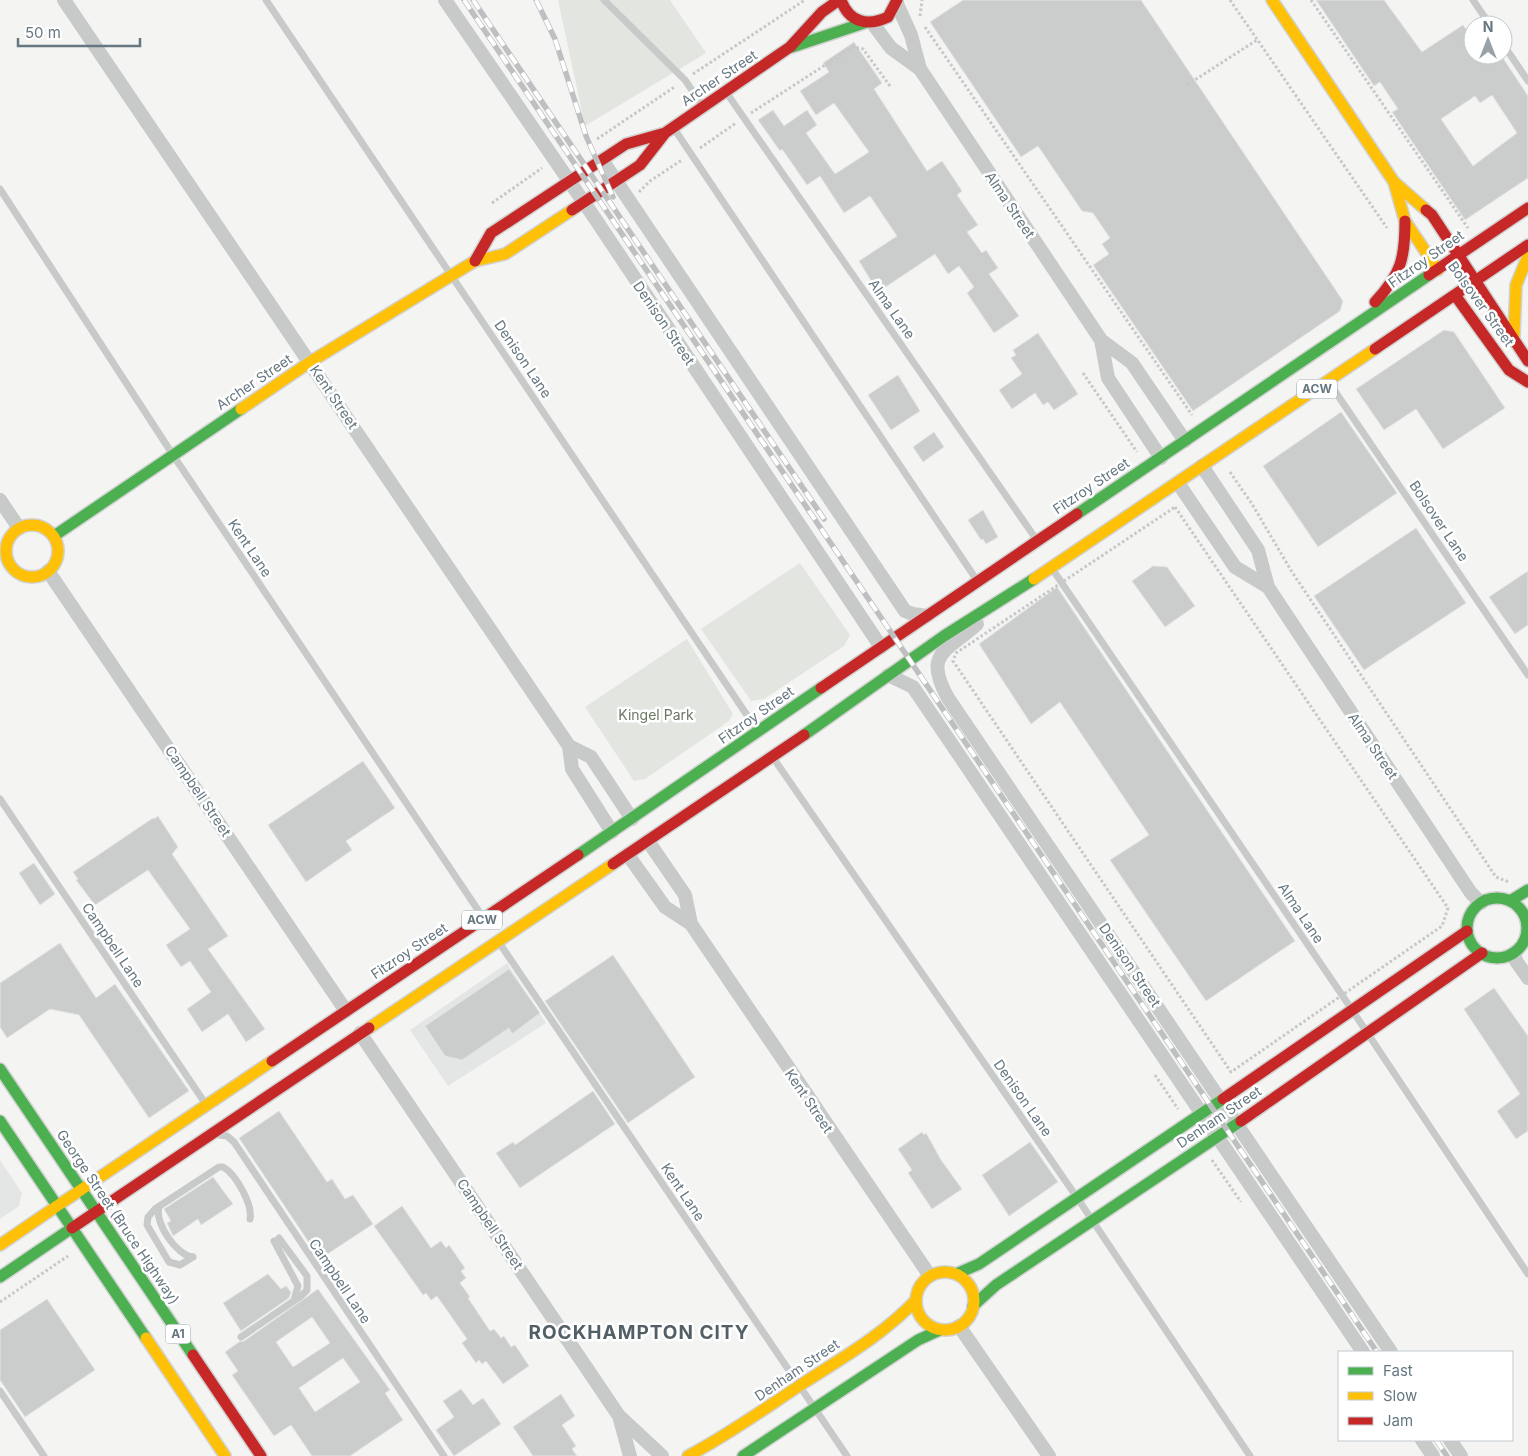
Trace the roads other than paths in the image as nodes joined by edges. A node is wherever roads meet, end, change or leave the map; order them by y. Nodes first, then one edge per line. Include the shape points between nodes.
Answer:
1 (64, 0) edge
2 (266, 0) edge
3 (445, 0) edge
4 (604, 0) edge
5 (840, 0) edge
6 (1272, 0) edge
7 (1473, 0) edge
8 (897, 2) edge
9 (1483, 15) edge
10 (868, 24) junction
11 (790, 48) junction
12 (1513, 59) edge
13 (920, 69) junction
14 (1528, 81) edge
15 (726, 91) junction
16 (703, 107) junction
17 (669, 130) junction
18 (602, 160) junction
19 (616, 181) junction
20 (569, 182) junction
21 (1394, 182) junction
22 (0, 189) edge
23 (584, 202) junction
24 (1528, 208) edge
25 (1405, 221) junction
26 (1528, 245) edge
27 (1459, 254) junction
28 (1528, 256) edge
29 (475, 261) junction
30 (1438, 270) junction
31 (453, 275) junction
32 (1476, 279) junction
33 (1455, 295) junction
34 (1345, 332) junction
35 (1514, 336) junction
36 (1101, 341) junction
37 (1528, 361) edge
38 (310, 362) junction
39 (1328, 382) junction
40 (1528, 382) edge
41 (1185, 441) junction
42 (172, 455) junction
43 (1161, 458) junction
44 (1202, 466) junction
45 (1178, 483) junction
46 (0, 500) edge
47 (19, 528) junction
48 (54, 536) junction
49 (1037, 541) junction
50 (11, 565) junction
51 (1052, 568) junction
52 (48, 571) junction
53 (0, 576) edge
54 (978, 581) junction
55 (1268, 587) junction
56 (1014, 591) junction
57 (927, 616) junction
58 (881, 647) junction
59 (1528, 675) edge
60 (888, 676) junction
61 (759, 732) junction
62 (569, 746) junction
63 (772, 757) junction
64 (0, 799) edge
65 (640, 830) junction
66 (620, 844) junction
67 (1528, 890) edge
68 (1510, 901) junction
69 (1481, 903) junction
70 (484, 919) junction
71 (691, 924) junction
72 (1527, 924) edge
73 (1467, 931) junction
74 (498, 942) junction
75 (1482, 953) junction
76 (1514, 953) junction
77 (1528, 978) edge
78 (1352, 1010) junction
79 (353, 1022) junction
80 (1367, 1034) junction
81 (0, 1069) edge
82 (1221, 1100) junction
83 (206, 1104) junction
84 (1202, 1114) junction
85 (0, 1121) edge
86 (1237, 1123) junction
87 (235, 1125) junction
88 (208, 1136) junction
89 (1217, 1136) junction
90 (82, 1190) junction
91 (1078, 1199) junction
92 (57, 1206) junction
93 (159, 1206) junction
94 (96, 1211) junction
95 (250, 1219) dead end
96 (1091, 1220) junction
97 (72, 1228) junction
98 (0, 1245) edge
99 (956, 1274) junction
100 (1528, 1274) edge
101 (930, 1276) junction
102 (0, 1277) edge
103 (327, 1282) junction
104 (916, 1300) junction
105 (293, 1302) junction
106 (973, 1306) junction
107 (959, 1326) junction
108 (940, 1330) junction
109 (241, 1337) dead end
110 (1362, 1351) edge
111 (1390, 1351) edge
112 (799, 1385) junction
113 (0, 1390) edge
114 (815, 1407) junction
115 (619, 1416) junction
116 (1423, 1441) edge
117 (1451, 1441) edge
118 (44, 1456) edge
119 (225, 1456) edge
120 (260, 1456) edge
121 (444, 1456) edge
122 (630, 1456) edge
123 (662, 1456) edge
124 (688, 1456) edge
125 (743, 1456) edge
126 (847, 1456) edge
127 (1048, 1456) edge
128 (1250, 1456) edge
129 (1433, 1456) edge
130 (1461, 1456) edge

1 - 38 street, Kent Street
2 - 31 lane, Denison Lane
3 - 20 street, Denison Street
4 - 16 lane via 685,80
5 - 10 main road via 851,18
5 - 11 main road, Archer Street via 822,12
6 - 21 main road, Bolsover Street
7 - 9 lane
8 - 10 main road, Archer Street via 888,17
8 - 13 street, Alma Street via 911,35
10 - 11 main road, Archer Street
10 - 13 street, Alma Street via 891,48
11 - 15 main road, Archer Street
12 - 14 lane
13 - 36 street, Alma Street
15 - 16 main road, Archer Street
15 - 49 lane, Alma Lane
16 - 17 main road, Archer Street
17 - 18 main road, Archer Street via 626,144
17 - 19 main road, Archer Street via 640,165
17 - 54 lane via 691,154
18 - 19 street
18 - 20 main road, Archer Street
19 - 23 main road, Archer Street
19 - 57 street via 905,611
20 - 23 street, Denison Street
20 - 29 main road, Archer Street via 491,232
21 - 25 main road, Bolsover Street
21 - 27 main road, Bolsover Street via 1432,215
22 - 42 lane, Kent Lane
23 - 29 main road, Archer Street via 505,254
23 - 58 street, Denison Street
24 - 27 main road, Fitzroy Street
25 - 30 main road, Bolsover Street
25 - 34 main road via 1402,268 1392,285
26 - 32 main road, Fitzroy Street
27 - 30 main road, Fitzroy Street
27 - 32 main road, Bolsover Street
28 - 35 main road via 1514,286
29 - 31 main road, Archer Street
30 - 33 main road, Bolsover Street
30 - 34 main road, Fitzroy Street / ACW
31 - 38 main road, Archer Street
31 - 61 lane, Denison Lane
32 - 33 main road, Fitzroy Street
32 - 35 main road, Bolsover Street
33 - 39 main road, Fitzroy Street / ACW
33 - 40 main road, Bolsover Street via 1509,370
34 - 41 main road, Fitzroy Street / ACW
35 - 37 main road, Bolsover Street
36 - 41 street, Alma Street via 1132,363
36 - 43 street, Alma Street via 1108,378
38 - 42 main road, Archer Street
38 - 62 street, Kent Street
39 - 44 main road, Fitzroy Street / ACW
39 - 59 lane, Bolsover Lane
41 - 43 main road, Fitzroy Street / ACW
41 - 44 main road, Alma Street
42 - 48 main road, Archer Street
42 - 70 lane, Kent Lane
43 - 45 main road, Alma Street
43 - 49 main road, Fitzroy Street / ACW
44 - 45 main road, Fitzroy Street / ACW
44 - 55 street, Alma Street via 1258,550
45 - 51 main road, Fitzroy Street / ACW
45 - 55 street, Alma Street via 1236,567
46 - 47 street
47 - 48 main road via 38,525
47 - 50 main road via 12,533 6,549
48 - 52 main road via 58,555
49 - 54 main road, Fitzroy Street / ACW
50 - 52 main road via 17,572 32,577
50 - 53 main road
51 - 56 main road, Fitzroy Street / ACW
51 - 78 lane, Alma Lane
52 - 79 street, Campbell Street
54 - 57 main road, Fitzroy Street / ACW
55 - 69 street, Alma Street via 1471,893
56 - 60 main road, Fitzroy Street / ACW
56 - 82 street, Denison Street via 944,651 937,667 942,685
57 - 58 main road, Fitzroy Street / ACW
58 - 61 main road, Fitzroy Street / ACW
60 - 63 main road, Fitzroy Street / ACW
60 - 84 street, Denison Street via 913,686
61 - 65 main road, Fitzroy Street / ACW
62 - 65 street, Kent Street via 591,757
62 - 66 street, Kent Street via 572,769
63 - 65 main road, Fitzroy Street / ACW
63 - 91 lane, Denison Lane
64 - 83 lane, Campbell Lane
65 - 66 main road, Fitzroy Street / ACW
65 - 66 main road, Fitzroy Street / ACW
65 - 71 street, Kent Street via 685,895
66 - 70 main road, Fitzroy Street / ACW
66 - 71 street, Kent Street via 665,907
66 - 74 main road, Fitzroy Street / ACW
67 - 68 main road
68 - 69 main road via 1496,898
68 - 72 main road via 1518,907
69 - 73 main road via 1470,915
70 - 79 main road, Fitzroy Street / ACW
71 - 101 street, Kent Street
72 - 76 main road via 1524,940
73 - 75 main road via 1475,948
73 - 78 main road, Denham Street
74 - 79 main road, Fitzroy Street / ACW
74 - 112 lane, Kent Lane
75 - 76 main road via 1498,958
75 - 80 main road, Denham Street
76 - 77 street
78 - 80 lane, Alma Lane
78 - 82 main road, Denham Street
79 - 83 main road, Fitzroy Street / ACW
79 - 87 main road, Fitzroy Street / ACW
79 - 115 street, Campbell Street
80 - 86 main road, Denham Street
80 - 100 lane, Alma Lane
81 - 90 main road, George Street (Bruce Highway) / A1
82 - 84 main road, Denham Street
82 - 86 street, Denison Street
83 - 90 main road, Fitzroy Street / ACW
84 - 89 street, Denison Street
84 - 91 main road, Denham Street
85 - 92 main road, A1
86 - 89 main road, Denham Street
86 - 111 street, Denison Street
87 - 88 main road, Fitzroy Street / ACW
87 - 103 lane via 237,1142
88 - 94 main road, Fitzroy Street / ACW
88 - 103 lane, Campbell Lane via 222,1135 234,1142
89 - 96 main road, Denham Street
89 - 110 street, Denison Street
90 - 92 main road, Fitzroy Street / ACW
90 - 94 main road, George Street (Bruce Highway) / A1
91 - 96 lane, Denison Lane
91 - 99 main road, Denham Street via 979,1264
92 - 97 main road, A1
92 - 98 main road, Fitzroy Street
93 - 93 lane via 148,1217 147,1225 169,1262 180,1265 193,1257 179,1253 160,1223
93 - 95 lane via 223,1167 250,1205
94 - 97 main road, Fitzroy Street
94 - 120 main road, George Street (Bruce Highway) / A1
96 - 106 main road, Denham Street via 996,1285
96 - 128 lane, Denison Lane
97 - 102 main road, Fitzroy Street
97 - 119 main road, A1
99 - 101 main road
99 - 106 main road via 970,1287
101 - 104 main road via 917,1291
103 - 121 lane, Campbell Lane
104 - 108 main road via 920,1316 932,1328
104 - 112 main road, Denham Street via 894,1322
105 - 105 lane via 307,1290 309,1282 276,1239 298,1286
105 - 109 lane
106 - 107 main road via 969,1318
107 - 108 main road
107 - 127 street
108 - 114 main road via 918,1340
112 - 114 lane, Kent Lane
112 - 124 main road, Denham Street via 728,1434
113 - 118 lane
114 - 125 main road
114 - 126 lane, Kent Lane
115 - 122 street, Campbell Street
115 - 123 street, Campbell Street
116 - 129 street
117 - 130 street

